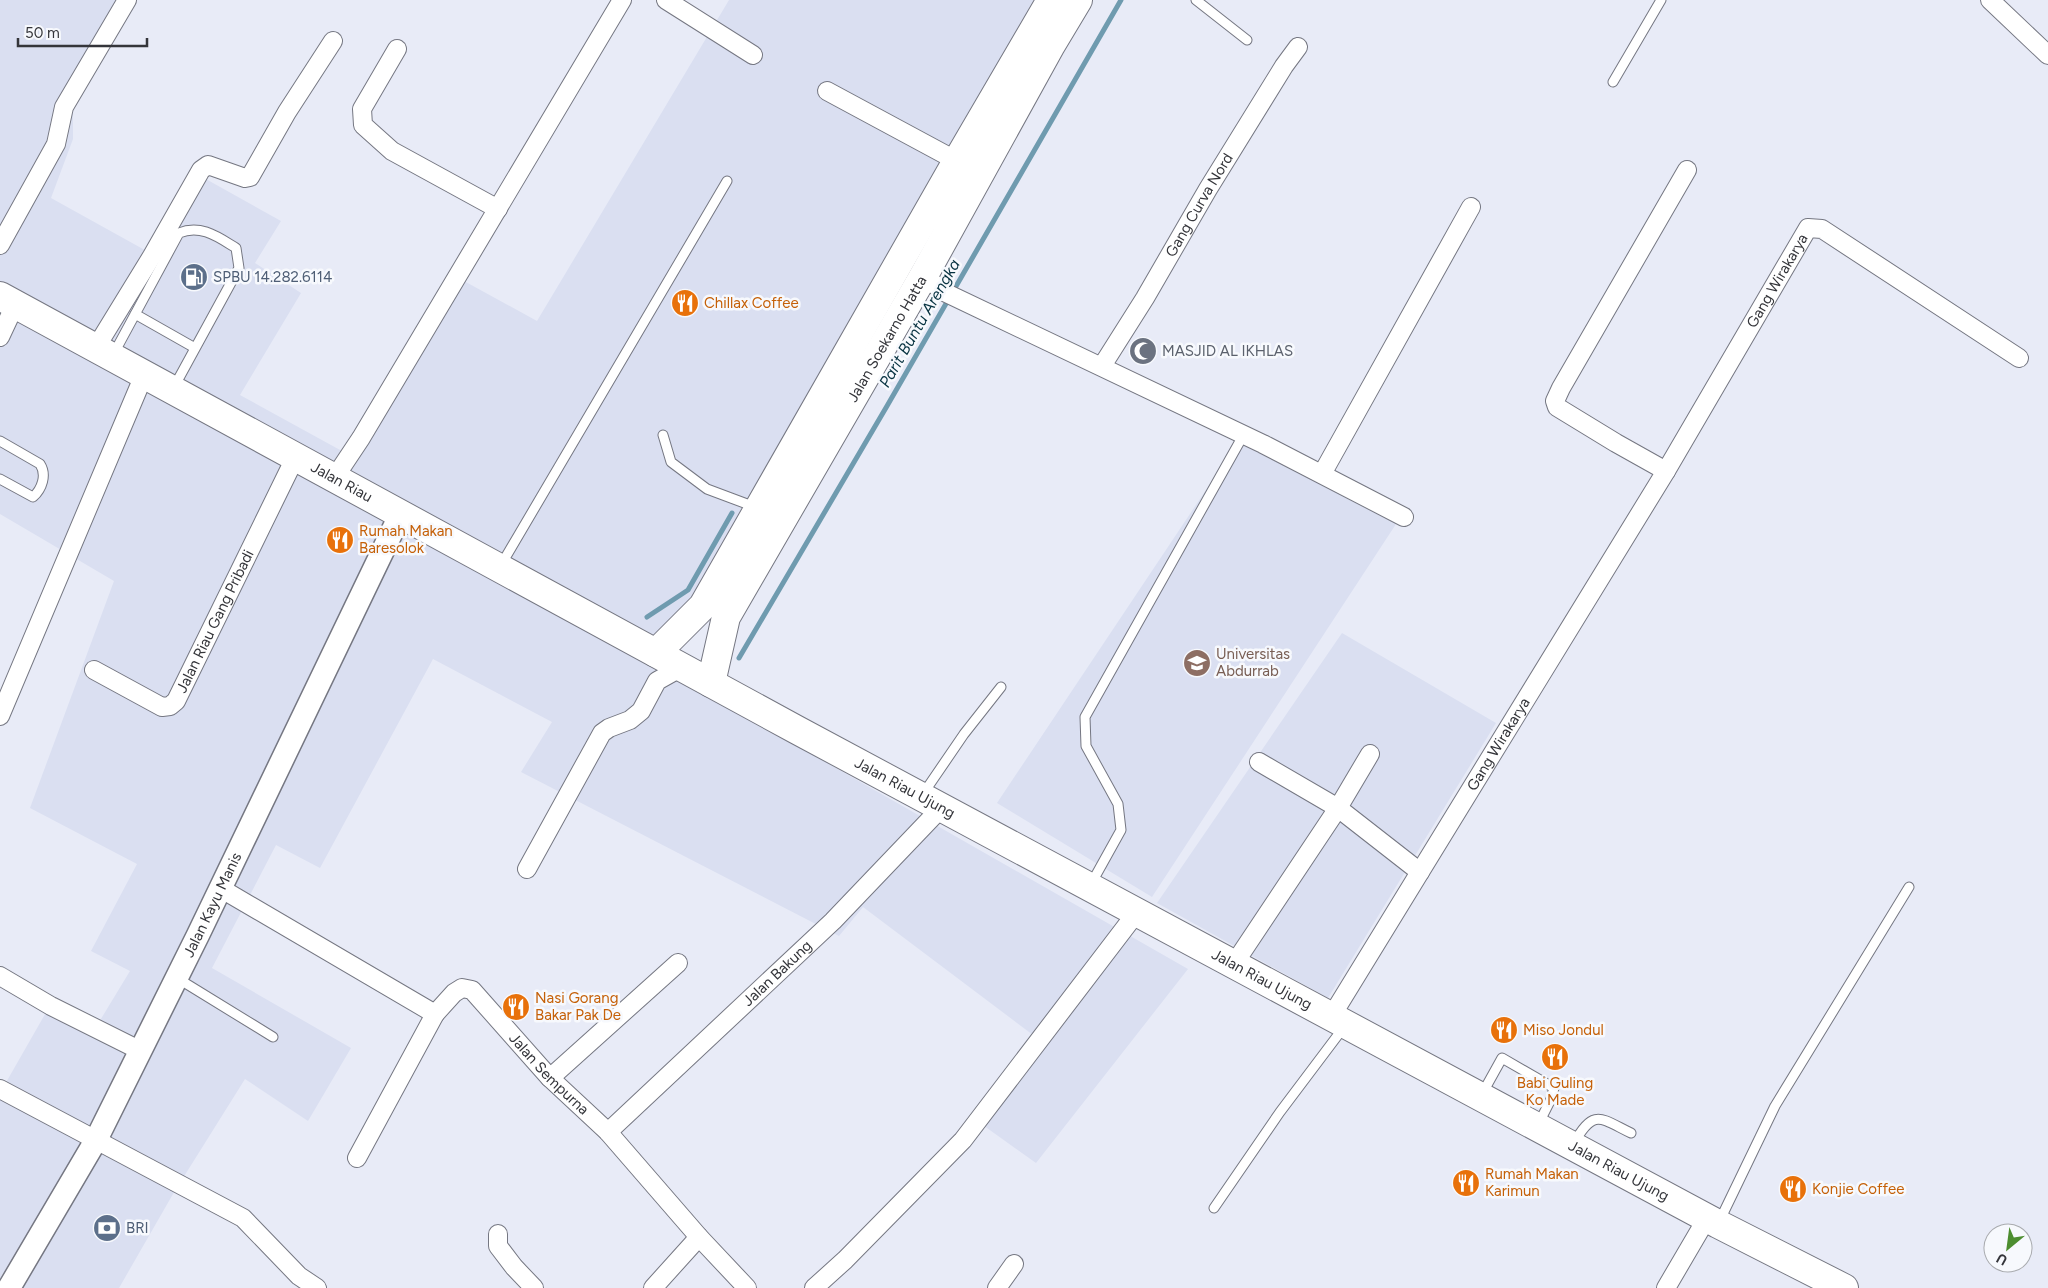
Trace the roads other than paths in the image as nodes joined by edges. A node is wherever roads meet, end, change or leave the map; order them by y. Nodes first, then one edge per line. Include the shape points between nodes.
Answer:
1 (128, 0) edge
2 (622, 0) edge
3 (666, 0) edge
4 (1051, 0) edge
5 (1078, 0) edge
6 (1196, 0) edge
7 (1661, 0) edge
8 (1990, 0) edge
9 (1247, 40) dead end
10 (332, 41) dead end
11 (1298, 47) dead end
12 (397, 49) dead end
13 (753, 55) dead end
14 (2048, 55) edge
15 (1613, 82) dead end
16 (827, 91) dead end
17 (957, 161) junction
18 (1687, 170) dead end
19 (727, 181) dead end
20 (1471, 206) dead end
21 (498, 209) junction
22 (0, 244) edge
23 (933, 283) junction
24 (8, 301) edge
25 (135, 314) junction
26 (0, 337) edge
27 (195, 348) junction
28 (104, 353) junction
29 (2019, 358) dead end
30 (1102, 366) junction
31 (144, 375) junction
32 (172, 390) junction
33 (1244, 434) junction
34 (662, 436) dead end
35 (0, 441) edge
36 (296, 456) junction
37 (1666, 471) junction
38 (1322, 474) junction
39 (335, 477) junction
40 (0, 478) edge
41 (758, 508) junction
42 (401, 513) junction
43 (1404, 516) dead end
44 (500, 567) junction
45 (656, 653) junction
46 (682, 667) junction
47 (94, 670) dead end
48 (711, 683) junction
49 (1001, 686) dead end
50 (0, 716) edge
51 (1370, 754) dead end
52 (1259, 762) dead end
53 (932, 802) junction
54 (1338, 808) junction
55 (527, 869) dead end
56 (1420, 872) junction
57 (1090, 886) junction
58 (1909, 886) dead end
59 (220, 888) junction
60 (1137, 912) junction
61 (678, 963) dead end
62 (1234, 964) junction
63 (0, 976) edge
64 (176, 978) junction
65 (435, 1014) junction
66 (1338, 1021) junction
67 (272, 1037) dead end
68 (141, 1052) junction
69 (550, 1078) junction
70 (0, 1089) edge
71 (1481, 1096) junction
72 (1537, 1127) junction
73 (608, 1132) junction
74 (1631, 1133) dead end
75 (96, 1140) junction
76 (1572, 1146) junction
77 (357, 1158) dead end
78 (1214, 1208) dead end
79 (1712, 1221) junction
80 (498, 1234) dead end
81 (698, 1237) junction
82 (1014, 1264) dead end
83 (295, 1282) edge
84 (1832, 1285) edge
85 (9, 1288) edge
86 (317, 1288) edge
87 (534, 1288) edge
88 (654, 1288) edge
89 (747, 1288) edge
90 (814, 1288) edge
91 (996, 1288) edge
92 (1666, 1288) edge

1 - 22 street via 64,107 56,144
2 - 21 street
3 - 13 street
4 - 17 main road, Jalan Soekarno Hatta
5 - 23 main road, Jalan Soekarno Hatta via 1051,45
6 - 9 lane
7 - 15 lane
8 - 14 street
10 - 28 street via 250,176 245,178 212,165 201,170 152,256
11 - 30 street, Gang Curva Nord
12 - 21 street via 362,110 363,125 392,151
16 - 17 street
17 - 41 main road, Jalan Soekarno Hatta
18 - 37 street via 1555,401 1557,408
19 - 44 lane
20 - 38 street
21 - 39 street
23 - 30 street
23 - 48 main road, Jalan Soekarno Hatta via 726,617
24 - 26 street
24 - 28 main road, Jalan Riau
25 - 27 lane
25 - 27 lane via 179,233 199,229 217,236 236,248 239,268
25 - 28 lane
27 - 32 lane
28 - 31 main road, Jalan Riau
29 - 37 street, Gang Wirakarya via 1822,229 1808,228
30 - 33 street
31 - 32 main road, Jalan Riau
31 - 50 street
32 - 36 main road, Jalan Riau
33 - 38 street
33 - 57 lane via 1085,717 1086,746 1118,804 1121,830
34 - 41 lane via 671,462 707,489
35 - 40 lane via 40,464 44,476 33,497
36 - 39 main road, Jalan Riau
36 - 47 street, Jalan Riau Gang Pribadi via 176,701 162,707
37 - 56 street, Gang Wirakarya
38 - 43 street
39 - 42 main road, Jalan Riau
41 - 45 main road, Jalan Soekarno Hatta via 703,606
42 - 44 main road, Jalan Riau
42 - 59 street, Jalan Kayu Manis
44 - 45 main road, Jalan Riau
45 - 46 main road, Jalan Riau
46 - 48 main road, Jalan Riau Ujung
46 - 55 street via 657,681 642,711 602,734
48 - 53 main road, Jalan Riau Ujung
49 - 53 lane via 964,734
51 - 54 street
52 - 54 street
53 - 57 main road, Jalan Riau Ujung
53 - 73 street, Jalan Bakung via 833,921
54 - 56 street
54 - 62 street
56 - 66 street, Gang Wirakarya
57 - 60 main road, Jalan Riau Ujung
58 - 79 lane via 1775,1106
59 - 64 street, Jalan Kayu Manis
59 - 65 street
60 - 62 main road, Jalan Riau Ujung
60 - 90 street via 963,1140
61 - 69 street
62 - 66 main road, Jalan Riau Ujung
63 - 68 street
64 - 67 lane
64 - 68 street, Jalan Kayu Manis
65 - 69 street, Jalan Sempurna via 454,993 462,988 472,990
65 - 77 street
66 - 71 main road, Jalan Riau Ujung
66 - 78 lane
68 - 75 street, Jalan Kayu Manis
69 - 73 street, Jalan Sempurna
70 - 75 street
71 - 72 main road, Jalan Riau Ujung
71 - 72 lane via 1502,1058 1535,1075 1554,1088
72 - 76 main road, Jalan Riau Ujung
73 - 81 street, Jalan Sempurna
74 - 76 lane via 1602,1119 1591,1120 1582,1128
75 - 83 street via 243,1218
75 - 85 street, Jalan Kayu Manis
76 - 79 main road, Jalan Riau Ujung
79 - 84 main road, Jalan Riau Ujung
79 - 92 street
80 - 87 street via 498,1246
81 - 88 street
81 - 89 street, Jalan Sempurna
82 - 91 street
83 - 86 street

